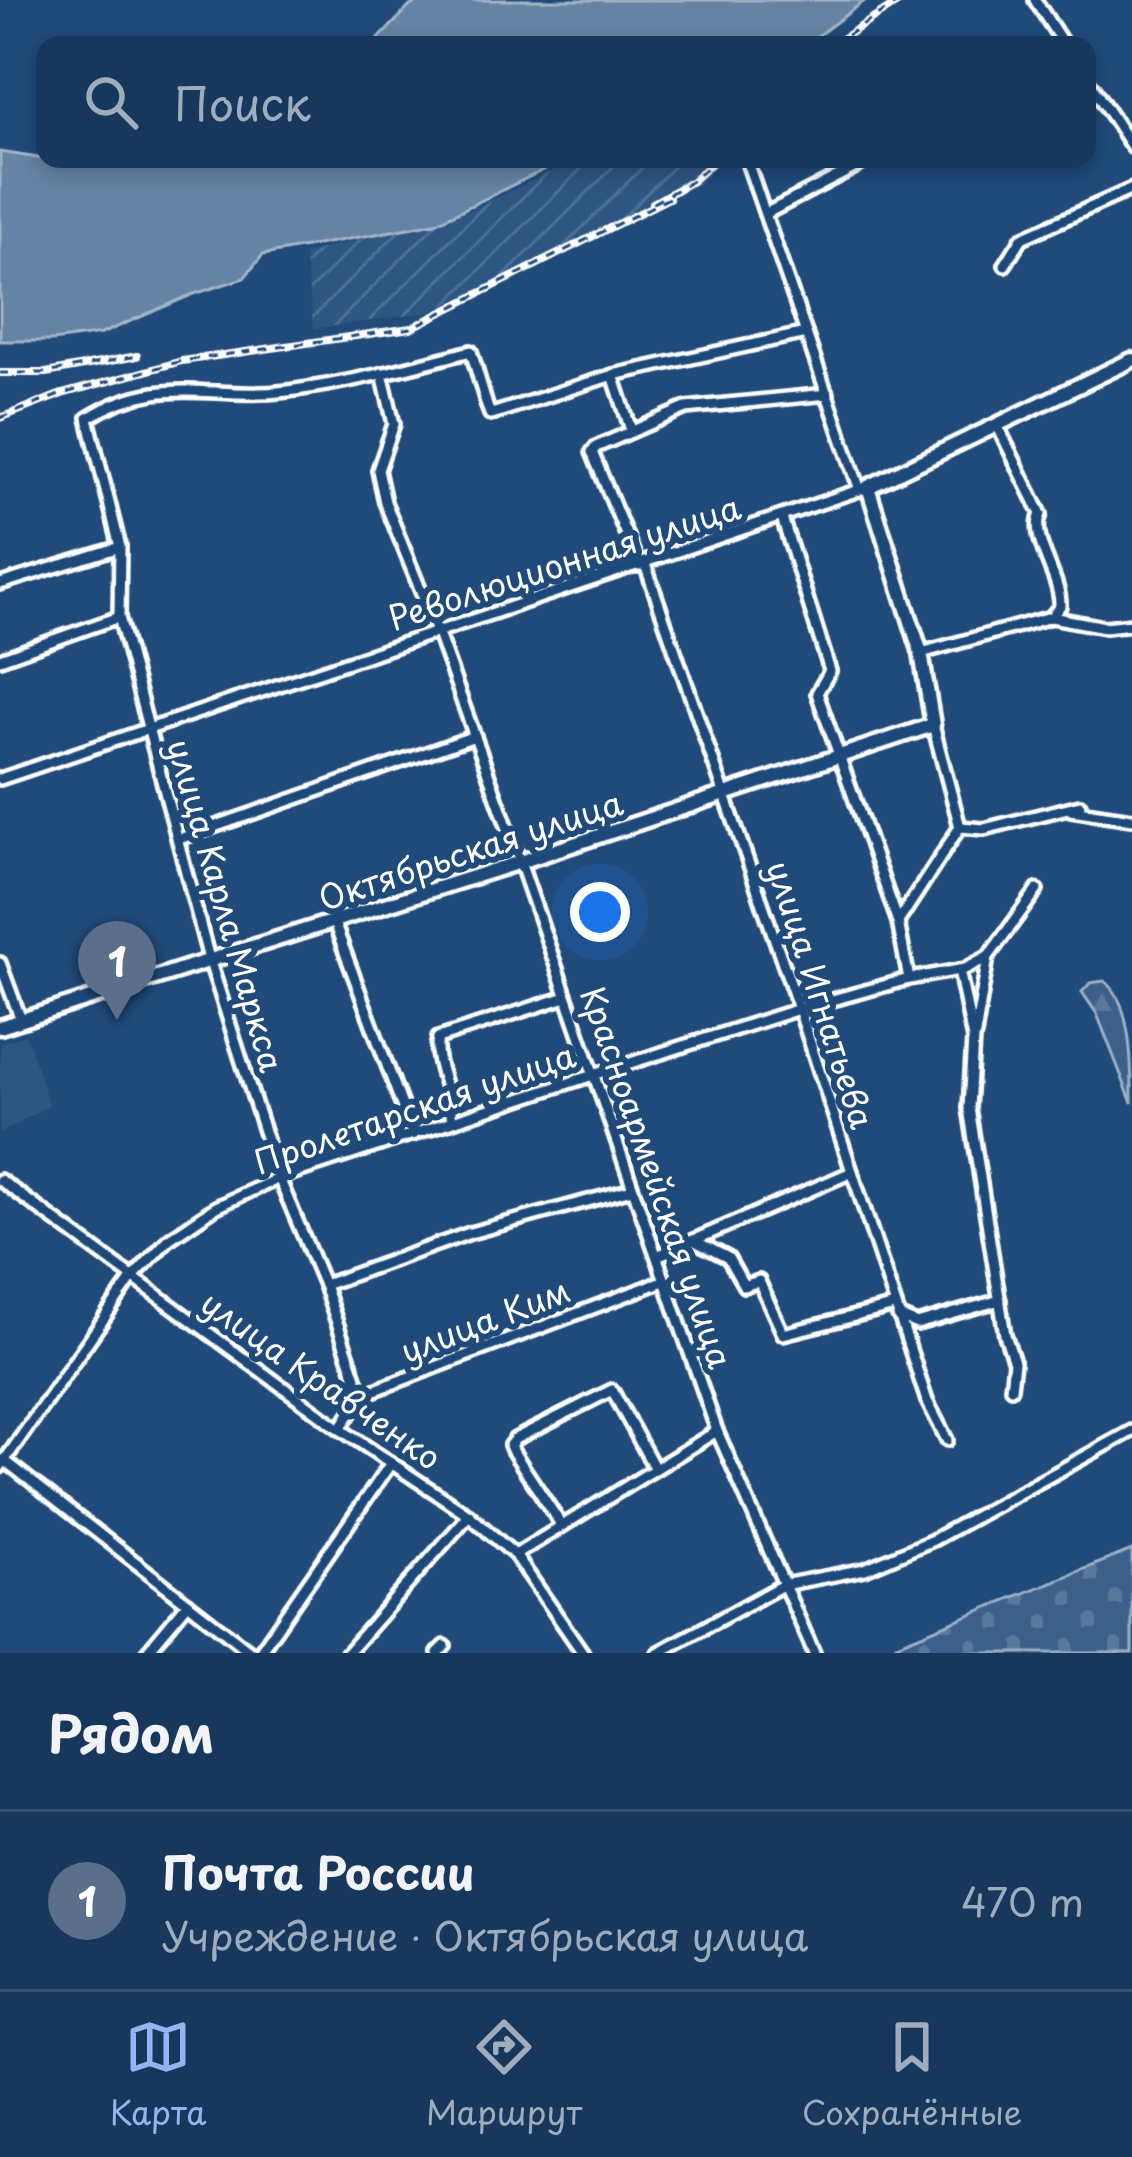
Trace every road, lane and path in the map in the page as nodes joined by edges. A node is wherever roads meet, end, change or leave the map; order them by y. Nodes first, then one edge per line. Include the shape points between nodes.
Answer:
1 (1035, 0) edge
2 (1058, 36) edge
3 (1096, 93) edge
4 (1132, 147) edge
5 (749, 168) edge
6 (854, 168) edge
7 (1132, 189) edge
8 (765, 214) junction
9 (1005, 265) dead end
10 (806, 333) junction
11 (1132, 360) edge
12 (382, 374) junction
13 (613, 375) junction
14 (828, 394) junction
15 (998, 427) junction
16 (631, 430) junction
17 (864, 488) junction
18 (782, 518) junction
19 (120, 547) junction
20 (642, 565) junction
21 (0, 584) edge
22 (119, 617) junction
23 (1051, 617) junction
24 (1132, 624) edge
25 (437, 631) junction
26 (921, 652) junction
27 (0, 658) edge
28 (933, 724) junction
29 (149, 726) junction
30 (475, 736) junction
31 (837, 756) junction
32 (0, 779) edge
33 (727, 794) junction
34 (1080, 805) dead end
35 (1066, 810) junction
36 (1132, 819) edge
37 (960, 827) junction
38 (179, 838) junction
39 (520, 862) junction
40 (1037, 890) dead end
41 (333, 920) junction
42 (898, 922) junction
43 (988, 957) junction
44 (209, 959) junction
45 (0, 963) edge
46 (959, 970) junction
47 (909, 979) junction
48 (566, 997) junction
49 (799, 1009) junction
50 (21, 1020) junction
51 (0, 1027) edge
52 (973, 1046) junction
53 (593, 1075) junction
54 (452, 1123) junction
55 (413, 1135) junction
56 (852, 1172) junction
57 (279, 1178) junction
58 (0, 1180) edge
59 (632, 1189) junction
60 (693, 1240) junction
61 (657, 1256) junction
62 (134, 1277) junction
63 (667, 1280) junction
64 (324, 1285) junction
65 (1000, 1300) junction
66 (897, 1311) junction
67 (1011, 1388) dead end
68 (362, 1395) junction
69 (340, 1429) junction
70 (717, 1431) junction
71 (1132, 1431) edge
72 (946, 1440) dead end
73 (2, 1461) edge
74 (391, 1463) junction
75 (655, 1468) junction
76 (469, 1515) junction
77 (562, 1526) junction
78 (515, 1555) junction
79 (783, 1585) junction
80 (188, 1604) junction
81 (146, 1653) edge
82 (255, 1653) edge
83 (347, 1653) edge
84 (583, 1653) edge
85 (658, 1653) edge
86 (814, 1653) edge

1 - 2 street
3 - 4 street
5 - 8 street
6 - 8 street
7 - 9 street via 1022,238
8 - 10 street
10 - 13 street
10 - 14 street
11 - 15 main road, Революционная улица
12 - 13 street via 472,351 490,414
12 - 19 street, улица Карла Маркса via 265,393 163,389 88,418
12 - 25 street, Красноармейская улица via 394,424 379,470 385,502
13 - 16 street
14 - 16 street via 707,404
14 - 17 street
15 - 17 main road, Революционная улица
15 - 23 street via 1041,514 1036,528 1061,601
16 - 20 street, улица Игнатьева via 592,452
17 - 18 street, Революционная улица
17 - 26 main road
18 - 20 street, Революционная улица
18 - 31 street via 830,671 818,693
19 - 21 street
19 - 22 street, улица Карла Маркса
20 - 25 street, Революционная улица
20 - 33 street, улица Игнатьева
22 - 27 street
22 - 29 street, улица Карла Маркса
23 - 24 street via 1105,628
23 - 26 street
25 - 29 street, Революционная улица
25 - 30 street, Красноармейская улица
26 - 28 main road
28 - 31 main road, Октябрьская улица
28 - 37 street
29 - 32 street, Революционная улица
29 - 38 street, улица Карла Маркса
30 - 38 street
30 - 39 street, Красноармейская улица
31 - 33 main road, Октябрьская улица
31 - 42 street
33 - 39 main road, Октябрьская улица
33 - 49 street, улица Игнатьева
34 - 35 street
35 - 36 street
35 - 37 street
37 - 42 street
38 - 44 street, улица Карла Маркса
39 - 41 main road, Октябрьская улица
39 - 48 street, Красноармейская улица
40 - 43 street
41 - 44 main road, Октябрьская улица
41 - 55 street
42 - 47 street
43 - 46 street, Пролетарская улица
43 - 52 street
44 - 50 main road, Октябрьская улица
44 - 57 street, улица Карла Маркса
45 - 50 street
46 - 47 street, Пролетарская улица
46 - 52 street
47 - 49 street, Пролетарская улица
48 - 53 street, Красноармейская улица
48 - 54 street via 438,1038
49 - 53 street, Пролетарская улица
49 - 56 street, улица Игнатьева
50 - 51 main road, Октябрьская улица
52 - 65 street via 969,1108
53 - 54 street, Пролетарская улица
53 - 59 street, Красноармейская улица
54 - 55 street, Пролетарская улица
55 - 57 street, Пролетарская улица
56 - 60 street
56 - 66 street, улица Игнатьева
57 - 62 street, Пролетарская улица via 169,1239
57 - 64 street, улица Карла Маркса
58 - 62 street, улица Кравченко
59 - 61 street, Красноармейская улица
59 - 64 street via 470,1233
60 - 61 street
60 - 66 street via 728,1258 744,1286 759,1281 783,1334
61 - 63 street, Красноармейская улица
62 - 69 street, улица Кравченко
62 - 73 street, Пролетарская улица
63 - 68 street, улица Ким
63 - 70 street, Красноармейская улица
64 - 68 street, улица Карла Маркса
65 - 66 street via 917,1324
65 - 67 street via 1014,1362
66 - 72 street, улица Игнатьева
68 - 69 street
69 - 74 street, улица Кравченко
70 - 75 street
70 - 79 street, Красноармейская улица
71 - 79 street via 933,1540 865,1569
73 - 80 street
74 - 76 street, улица Кравченко
74 - 82 street
75 - 77 street
75 - 77 street via 612,1390 515,1438 512,1450
76 - 78 street, улица Кравченко
76 - 83 street
77 - 78 street
78 - 84 street, улица Кравченко
79 - 85 street
79 - 86 street, Красноармейская улица
80 - 81 street
80 - 82 street

